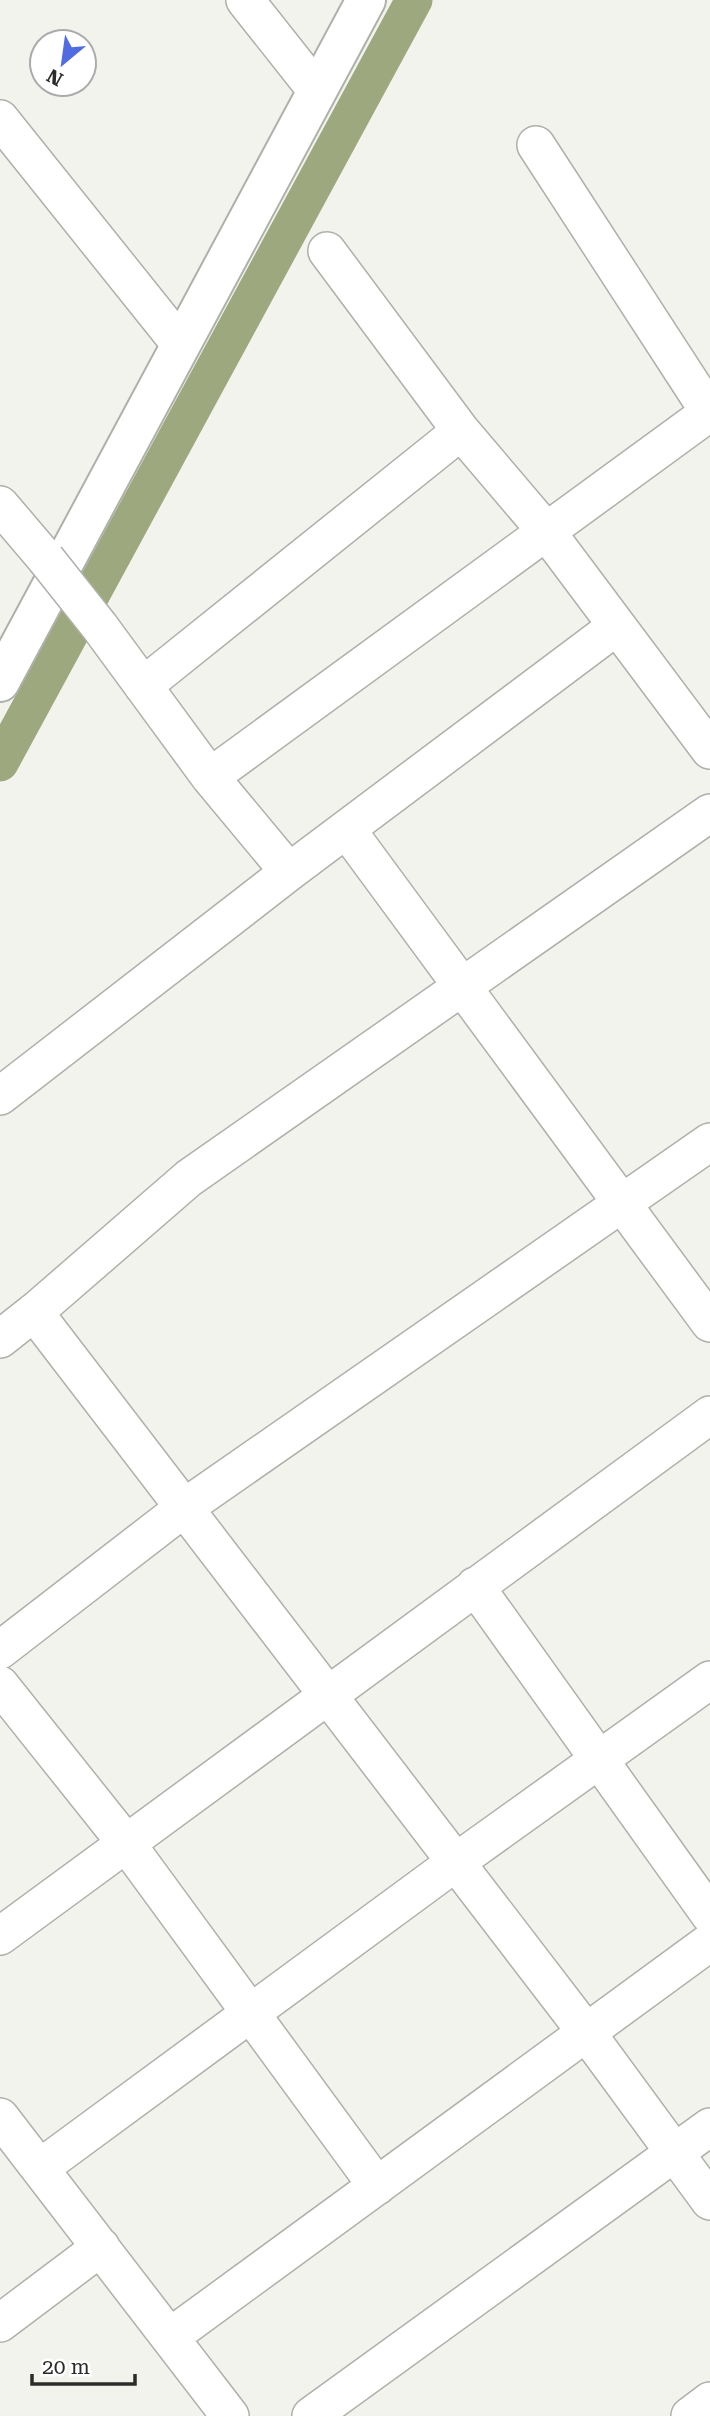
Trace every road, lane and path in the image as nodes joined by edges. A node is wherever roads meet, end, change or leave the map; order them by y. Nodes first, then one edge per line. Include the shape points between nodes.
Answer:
1 (245, 0) edge
2 (366, 0) edge
3 (317, 91) junction
4 (0, 119) edge
5 (536, 145) dead end
6 (327, 251) dead end
7 (181, 345) junction
8 (710, 412) edge
9 (461, 431) junction
10 (0, 505) edge
11 (546, 531) junction
12 (617, 626) junction
13 (0, 681) edge
14 (144, 686) junction
15 (710, 750) edge
16 (210, 777) junction
17 (710, 813) edge
18 (347, 830) junction
19 (289, 872) junction
20 (463, 986) junction
21 (0, 1096) edge
22 (710, 1142) edge
23 (622, 1204) junction
24 (34, 1312) junction
25 (710, 1323) edge
26 (0, 1339) edge
27 (710, 1415) edge
28 (184, 1508) junction
29 (475, 1586) junction
30 (0, 1650) edge
31 (710, 1680) edge
32 (0, 1685) edge
33 (327, 1694) junction
34 (600, 1759) junction
35 (126, 1843) junction
36 (456, 1862) junction
37 (710, 1915) edge
38 (0, 1936) edge
39 (710, 1942) edge
40 (251, 2012) junction
41 (586, 2032) junction
42 (0, 2117) edge
43 (710, 2127) edge
44 (674, 2153) junction
45 (40, 2168) junction
46 (377, 2186) junction
47 (710, 2202) edge
48 (101, 2247) junction
49 (0, 2323) edge
50 (170, 2337) junction
51 (710, 2401) edge
52 (230, 2416) edge
53 (311, 2416) edge
54 (690, 2416) edge

1 - 3 street
2 - 3 street
3 - 7 street
4 - 7 street
5 - 8 street
6 - 9 street
7 - 13 street
8 - 11 street
9 - 11 street
9 - 14 street
10 - 14 street, bridge
11 - 12 street
11 - 16 street
12 - 15 street
12 - 18 street
14 - 16 street
16 - 19 street
17 - 20 street
18 - 19 street
18 - 20 street
19 - 21 street
20 - 23 street
20 - 24 street via 189,1178
22 - 23 street
23 - 25 street
23 - 28 street
24 - 26 street
24 - 28 street
27 - 29 street
28 - 30 street
28 - 33 street
29 - 33 street
29 - 34 street
31 - 34 street
32 - 35 street
33 - 35 street
33 - 36 street
34 - 36 street
34 - 37 street
35 - 38 street
35 - 40 street
36 - 40 street
36 - 41 street
39 - 41 street
40 - 45 street
40 - 46 street
41 - 44 street
41 - 46 street
42 - 45 street
43 - 44 street
44 - 47 street
44 - 53 street
45 - 48 street
46 - 50 street
48 - 49 street
48 - 50 street
50 - 52 street
51 - 54 street

